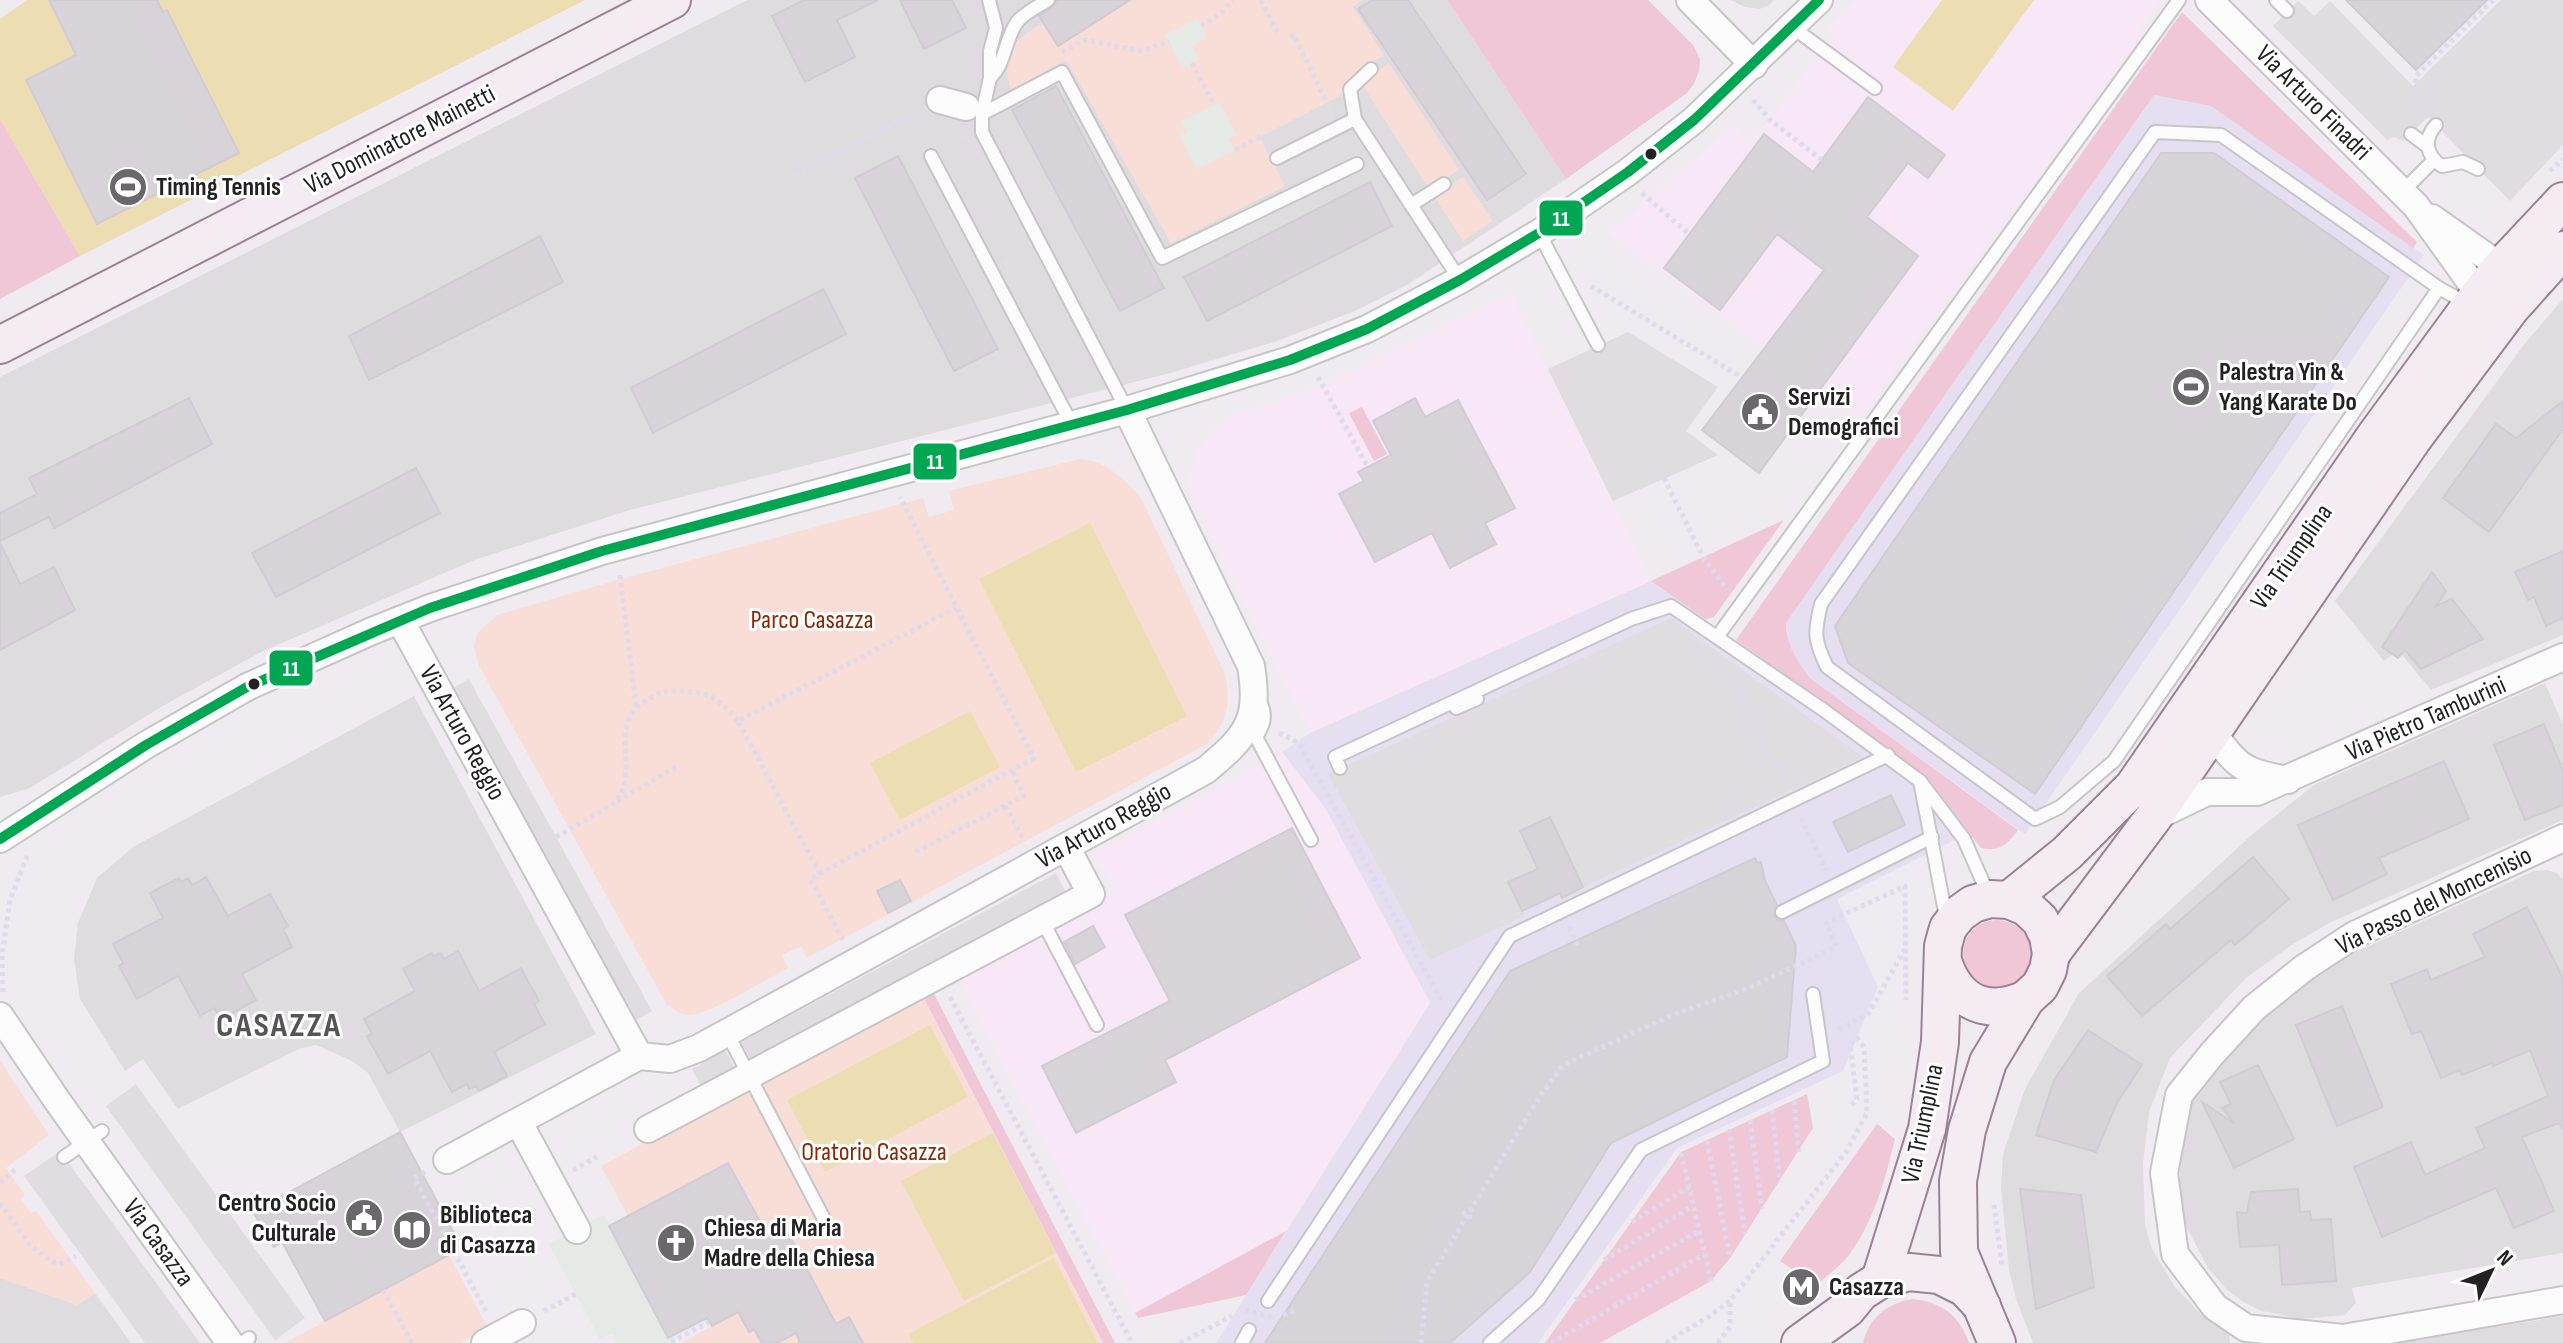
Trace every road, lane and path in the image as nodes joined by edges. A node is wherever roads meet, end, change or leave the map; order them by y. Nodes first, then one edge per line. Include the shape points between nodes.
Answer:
1 (672, 0) edge
2 (989, 0) edge
3 (1048, 0) edge
4 (1232, 0) edge
5 (1261, 0) edge
6 (1690, 0) edge
7 (1819, 0) edge
8 (2179, 0) edge
9 (2209, 0) edge
10 (2276, 0) edge
11 (2493, 0) edge
12 (2287, 11) dead end
13 (1201, 26) dead end
14 (1792, 27) junction
15 (1278, 33) dead end
16 (1290, 37) dead end
17 (1169, 41) dead end
18 (1050, 58) dead end
19 (1192, 63) dead end
20 (1754, 65) junction
21 (1371, 69) dead end
22 (990, 78) junction
23 (1875, 88) dead end
24 (1749, 97) dead end
25 (940, 100) joint
26 (1327, 103) dead end
27 (1214, 105) dead end
28 (974, 110) junction
29 (2435, 118) joint
30 (1355, 119) junction
31 (2411, 134) dead end
32 (1260, 137) dead end
33 (2427, 146) junction
34 (1235, 150) dead end
35 (931, 156) dead end
36 (1277, 158) dead end
37 (1822, 160) dead end
38 (2434, 160) junction
39 (1357, 164) dead end
40 (2478, 169) dead end
41 (795, 175) dead end
42 (1444, 184) dead end
43 (2409, 199) junction
44 (1648, 200) dead end
45 (2563, 201) edge
46 (1411, 205) junction
47 (1539, 233) junction
48 (1689, 234) dead end
49 (2563, 250) edge
50 (1558, 266) junction
51 (1460, 280) junction
52 (2439, 288) junction
53 (2483, 288) junction
54 (0, 345) edge
55 (1598, 345) dead end
56 (1741, 377) dead end
57 (1322, 384) dead end
58 (1127, 410) junction
59 (1072, 425) junction
60 (1368, 467) dead end
61 (1664, 478) dead end
62 (901, 504) dead end
63 (619, 574) dead end
64 (1671, 606) junction
65 (1740, 606) junction
66 (956, 608) junction
67 (400, 620) junction
68 (1680, 624) dead end
69 (1593, 637) junction
70 (1717, 637) junction
71 (1599, 650) dead end
72 (2563, 658) edge
73 (1726, 664) dead end
74 (1515, 673) junction
75 (1522, 686) dead end
76 (1256, 695) junction
77 (1477, 698) junction
78 (636, 706) junction
79 (1825, 711) junction
80 (1811, 717) dead end
81 (738, 721) junction
82 (1274, 731) dead end
83 (2213, 732) junction
84 (1888, 755) junction
85 (1368, 756) dead end
86 (678, 766) dead end
87 (1340, 768) dead end
88 (1012, 771) junction
89 (2288, 780) junction
90 (1920, 781) junction
91 (1793, 800) junction
92 (613, 804) junction
93 (1005, 806) junction
94 (44, 812) junction
95 (0, 814) edge
96 (2153, 818) junction
97 (556, 837) dead end
98 (1932, 837) junction
99 (2563, 838) edge
100 (0, 839) edge
101 (1311, 840) dead end
102 (1027, 847) dead end
103 (916, 852) dead end
104 (1070, 854) dead end
105 (820, 874) junction
106 (1834, 887) junction
107 (2000, 900) junction
108 (1782, 912) dead end
109 (1042, 920) junction
110 (1948, 928) junction
111 (845, 945) dead end
112 (1906, 947) junction
113 (2051, 954) junction
114 (1944, 964) junction
115 (938, 975) junction
116 (1813, 994) dead end
117 (2026, 999) junction
118 (1906, 1013) dead end
119 (2, 1018) edge
120 (1453, 1021) junction
121 (1097, 1025) dead end
122 (727, 1033) junction
123 (1835, 1033) dead end
124 (639, 1056) junction
125 (749, 1077) junction
126 (1794, 1101) dead end
127 (1849, 1108) dead end
128 (1772, 1110) dead end
129 (1750, 1120) dead end
130 (519, 1123) junction
131 (648, 1129) dead end
132 (1729, 1129) dead end
133 (94, 1137) junction
134 (1706, 1140) dead end
135 (1681, 1152) dead end
136 (1799, 1152) dead end
137 (64, 1157) dead end
138 (447, 1160) dead end
139 (15, 1170) dead end
140 (422, 1174) dead end
141 (1780, 1182) dead end
142 (0, 1183) edge
143 (1689, 1187) junction
144 (1993, 1191) dead end
145 (0, 1203) edge
146 (1693, 1206) junction
147 (1762, 1209) dead end
148 (824, 1219) dead end
149 (1632, 1222) dead end
150 (577, 1230) dead end
151 (1699, 1231) junction
152 (1745, 1234) dead end
153 (1705, 1254) junction
154 (76, 1256) dead end
155 (1730, 1258) dead end
156 (1604, 1260) dead end
157 (2002, 1271) dead end
158 (1880, 1280) junction
159 (1711, 1281) dead end
160 (383, 1290) dead end
161 (576, 1294) dead end
162 (1575, 1300) dead end
163 (2563, 1300) edge
164 (1268, 1301) dead end
165 (1730, 1301) junction
166 (1847, 1309) junction
167 (1274, 1318) dead end
168 (709, 1322) dead end
169 (522, 1323) joint
170 (1991, 1327) edge
171 (1249, 1330) dead end
172 (492, 1339) edge
173 (240, 1341) edge
174 (671, 1342) edge
175 (412, 1343) edge
176 (1132, 1343) edge
177 (1180, 1343) edge
178 (1242, 1343) edge
179 (1421, 1343) edge
180 (1490, 1343) edge
181 (1551, 1343) edge
182 (1666, 1343) edge
183 (1718, 1343) edge
184 (1800, 1343) edge
185 (1836, 1343) edge

1 - 54 main road, Via Dominatore Mainetti
2 - 22 lane via 996,28
3 - 22 lane via 1018,19 1001,67
4 - 13 path
5 - 15 path
6 - 20 street
7 - 14 street
8 - 65 lane
9 - 43 street, Via Arturo Finadri
10 - 12 lane
11 - 29 path via 2415,77 2419,96
14 - 20 street
14 - 23 lane
16 - 26 path via 1294,35
17 - 18 path via 1142,51 1085,40
19 - 27 path
20 - 47 street via 1628,172
21 - 30 lane via 1350,89
22 - 28 lane
24 - 37 path
25 - 28 street
25 - 41 path
28 - 39 lane via 1062,72 1162,258
28 - 58 lane
29 - 33 lane
30 - 36 lane
30 - 46 lane
31 - 33 lane
32 - 34 path
33 - 38 lane
35 - 59 lane
38 - 40 lane via 2442,166 2463,162
38 - 43 lane
42 - 46 lane
43 - 53 street, Via Arturo Finadri
44 - 48 path
45 - 53 main road, Via Triumplina
46 - 51 lane
47 - 50 lane
47 - 51 street
49 - 83 main road, Via Triumplina via 2511,308 2413,439
50 - 55 lane
50 - 56 path
51 - 58 street via 1367,329 1290,360
52 - 52 lane via 2221,135 2155,132 1821,604 1815,630 1827,667 2035,819 2060,807 2114,761
52 - 53 lane
53 - 107 main road, Via Triumplina via 2133,787 2067,853
57 - 60 path
58 - 59 street
58 - 76 street via 1251,666
59 - 67 street via 602,551
61 - 65 path via 1703,557
62 - 66 path
63 - 78 path
64 - 68 lane
64 - 69 lane
64 - 70 lane
65 - 70 lane
66 - 81 path
66 - 88 path via 1034,758
67 - 94 street via 247,687
67 - 124 street, Via Arturo Reggio
69 - 71 lane
69 - 74 lane
70 - 79 lane
72 - 89 street, Via Pietro Tamburini
73 - 91 path
74 - 75 lane
74 - 77 lane
76 - 101 lane via 1264,710 1263,728 1256,737
76 - 122 street, Via Arturo Reggio via 1250,723 1233,749 1206,770
77 - 85 lane via 1365,750
77 - 87 lane via 1335,757
78 - 81 path via 662,691 704,691
78 - 92 path via 624,740 628,769
79 - 80 lane
79 - 84 lane
81 - 105 path
82 - 120 path via 1299,743
83 - 89 street via 2230,758 2254,774
83 - 96 main road, Via Triumplina
84 - 90 lane
84 - 91 lane
86 - 92 path
88 - 93 path via 1024,796
88 - 105 path
89 - 96 street, Via Pietro Tamburini via 2257,792 2207,792
90 - 98 lane
90 - 107 lane via 1964,839
91 - 106 path
91 - 120 lane via 1615,879 1510,936
92 - 97 path
93 - 102 path
93 - 103 path
94 - 95 street
94 - 100 street
94 - 119 path via 10,900 2,956
96 - 113 main road, Via Triumplina
98 - 106 lane
98 - 110 lane
99 - 163 street, Via Passo del Moncenisio via 2354,935 2254,1008 2179,1095 2164,1173 2175,1254 2215,1307 2246,1328 2343,1338
104 - 109 street via 1091,894
105 - 111 path via 810,879
106 - 108 lane
107 - 110 main road, Via Triumplina via 1973,904
107 - 113 main road via 2026,907 2040,920
109 - 115 street
109 - 121 lane
110 - 114 main road, Via Triumplina
112 - 118 path
112 - 123 path via 1869,1013
112 - 179 path via 1905,886 1826,923 1836,947 1734,997 1675,1014 1563,1065 1427,1282
113 - 117 main road, Via Triumplina via 2040,986
114 - 117 main road via 1950,981 1976,1003 2010,1006
114 - 158 main road, Via Triumplina via 1940,1042 1927,1129
115 - 125 street
115 - 176 path
116 - 180 lane via 1823,1061 1641,1150 1538,1300
117 - 170 main road, Via Triumplina via 1988,1062 1958,1181 1959,1252
119 - 133 street, Via Casazza
120 - 164 lane
122 - 124 street, Via Arturo Reggio via 670,1059
122 - 125 lane
124 - 130 street, Via Arturo Reggio
125 - 131 street
125 - 148 lane
126 - 136 path
127 - 165 path via 1857,1099 1850,1044 1857,1038 1864,1047 1867,1113 1846,1152
128 - 141 path
129 - 147 path
130 - 138 street, Via Arturo Reggio
130 - 150 street
132 - 152 path
133 - 137 lane
133 - 173 street, Via Casazza
134 - 155 path
135 - 143 path
139 - 142 path
140 - 172 path via 414,1178
143 - 146 path
143 - 149 path
144 - 157 path
145 - 154 path via 31,1247 58,1265
146 - 151 path
146 - 156 path
151 - 153 path
151 - 162 path
153 - 159 path
153 - 181 path
158 - 166 main road
158 - 170 main road, Via Triumplina via 1909,1272 1939,1275 1965,1288
160 - 175 path
161 - 169 path
165 - 182 path
165 - 183 path via 1730,1327
166 - 184 main road
166 - 185 main road
167 - 177 path, bridge via 1245,1310
168 - 174 path
169 - 172 street
171 - 178 lane

